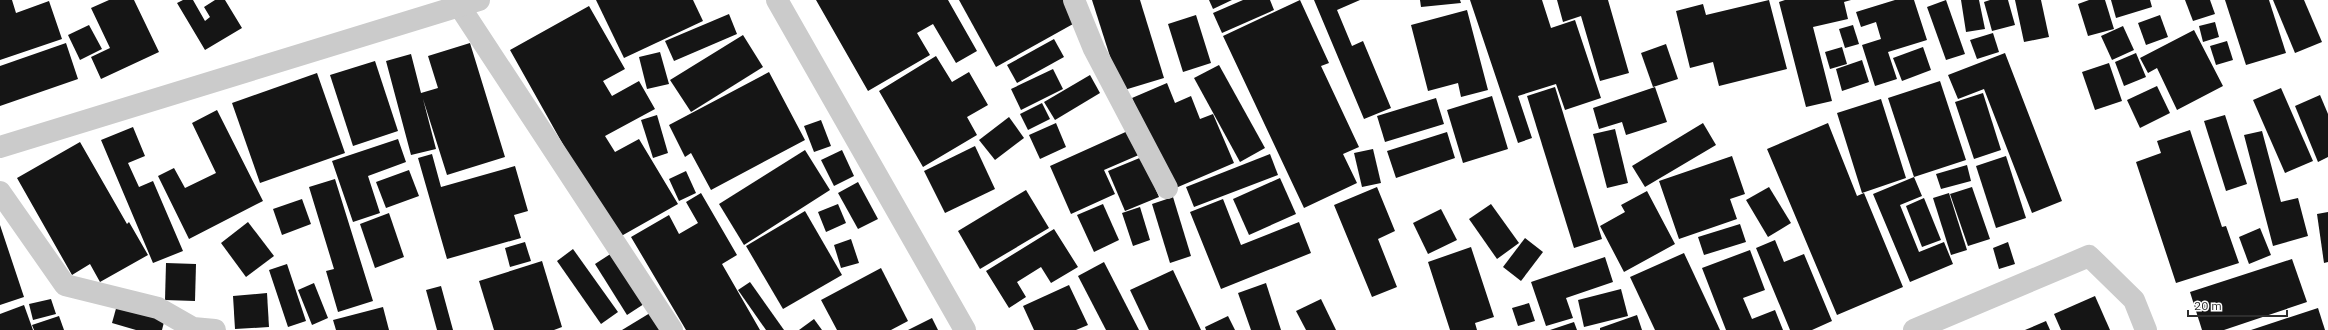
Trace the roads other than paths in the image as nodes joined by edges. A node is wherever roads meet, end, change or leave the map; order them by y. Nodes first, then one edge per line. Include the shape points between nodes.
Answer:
1 (778, 0) edge
2 (1074, 0) edge
3 (469, 4) edge
4 (0, 147) edge
5 (1167, 188) dead end
6 (0, 192) edge
7 (215, 330) edge
8 (672, 330) edge
9 (965, 330) edge
10 (1914, 330) edge
11 (2146, 330) edge

1 - 9 street
2 - 5 street via 1094,49
3 - 4 street
3 - 8 street
6 - 7 street via 65,285 158,308 193,328
10 - 11 street via 2089,256 2134,300

